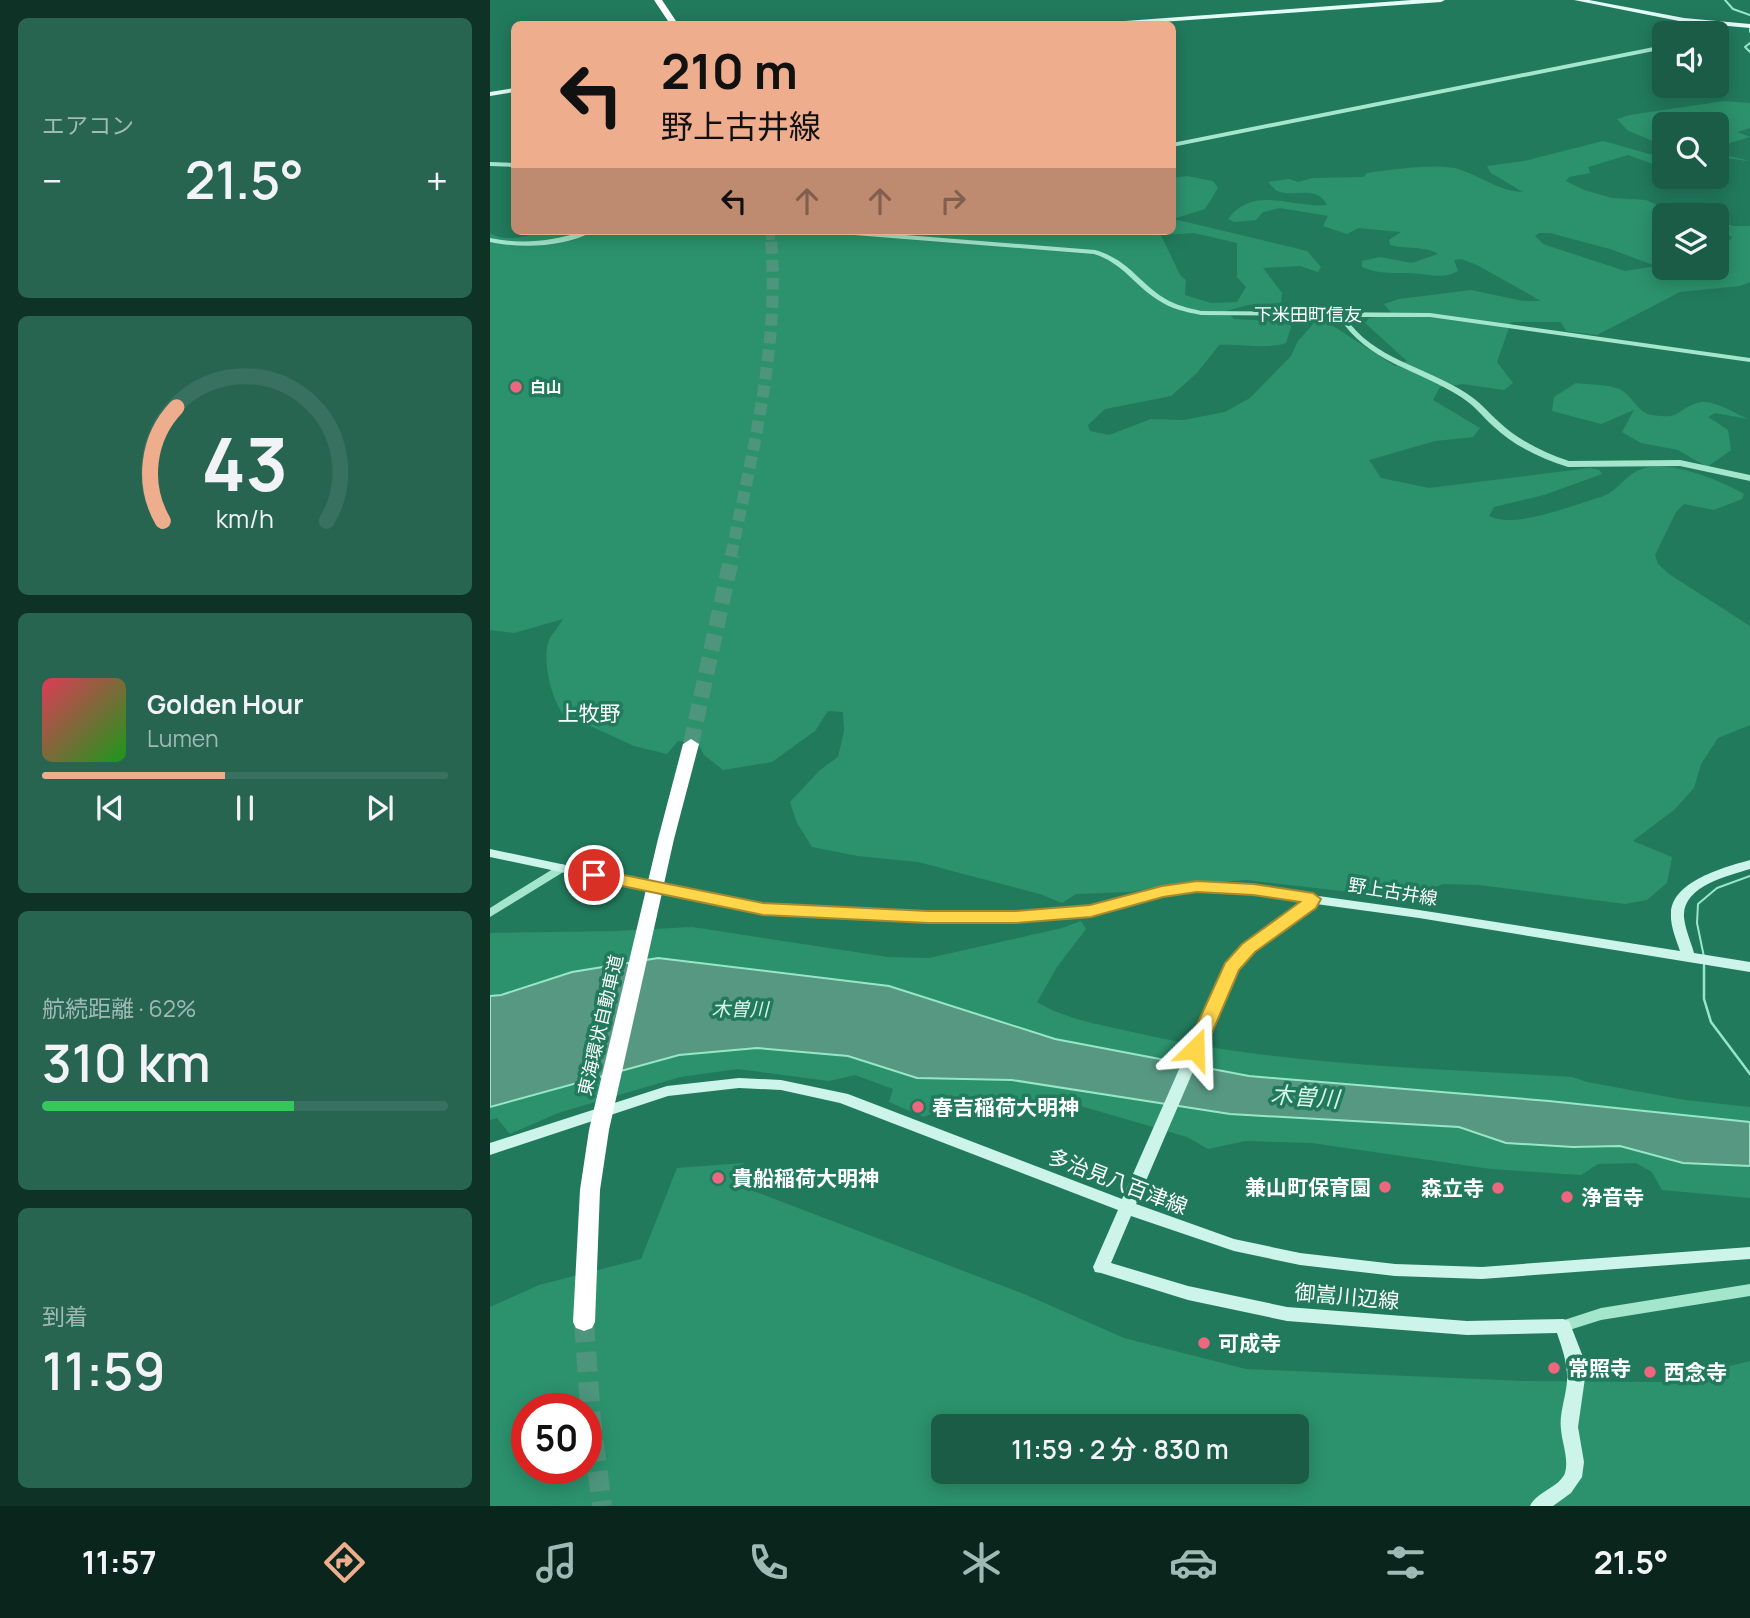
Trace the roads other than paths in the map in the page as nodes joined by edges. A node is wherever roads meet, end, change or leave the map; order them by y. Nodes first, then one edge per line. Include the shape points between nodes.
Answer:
1 (658, 0) edge
2 (1441, 0) edge
3 (1578, 0) edge
4 (672, 21) edge
5 (1152, 21) edge
6 (1748, 25) edge
7 (1652, 49) edge
8 (511, 90) edge
9 (490, 94) edge
10 (1176, 144) edge
11 (490, 164) edge
12 (511, 164) edge
13 (576, 235) edge
14 (880, 235) edge
15 (490, 240) edge
16 (1339, 313) junction
17 (1750, 360) edge
18 (1750, 478) edge
19 (691, 744) tunnel mouth
20 (490, 853) edge
21 (1750, 864) edge
22 (561, 868) junction
23 (1313, 899) junction
24 (490, 913) edge
25 (1689, 958) junction
26 (1750, 968) edge
27 (1195, 1049) joint
28 (490, 1149) edge
29 (1127, 1209) junction
30 (1750, 1253) edge
31 (1750, 1290) edge
32 (584, 1322) tunnel mouth
33 (1563, 1326) junction
34 (1539, 1506) edge

1 - 4 highway
2 - 5 main road
3 - 6 main road via 1684,20
7 - 10 street
8 - 9 main road
11 - 12 street
13 - 15 street via 537,245
14 - 16 street via 1095,252 1121,262 1162,299 1201,313
16 - 17 street via 1430,315
16 - 18 street via 1370,346 1479,407 1498,426 1555,460 1568,464 1680,463
19 - 32 highway, 東海環状自動車道 via 599,1130 590,1191
20 - 22 main road, 野上古井線
21 - 25 main road via 1713,876 1678,905
22 - 23 main road, 野上古井線 via 738,906 928,917 1091,911 1197,886
22 - 24 street
23 - 25 main road, 野上古井線
23 - 27 main road via 1248,948 1231,967
25 - 26 main road, 野上古井線
27 - 29 main road, 御嵩川辺線
28 - 29 main road, 多治見八百津線 via 667,1091 738,1083 780,1085 843,1098
29 - 30 main road, 多治見八百津線 via 1234,1245 1300,1259 1395,1270 1482,1273
29 - 33 main road, 御嵩川辺線 via 1101,1267 1188,1293 1287,1314 1467,1328
31 - 33 street via 1601,1314
33 - 34 main road via 1576,1378 1569,1427 1573,1477

